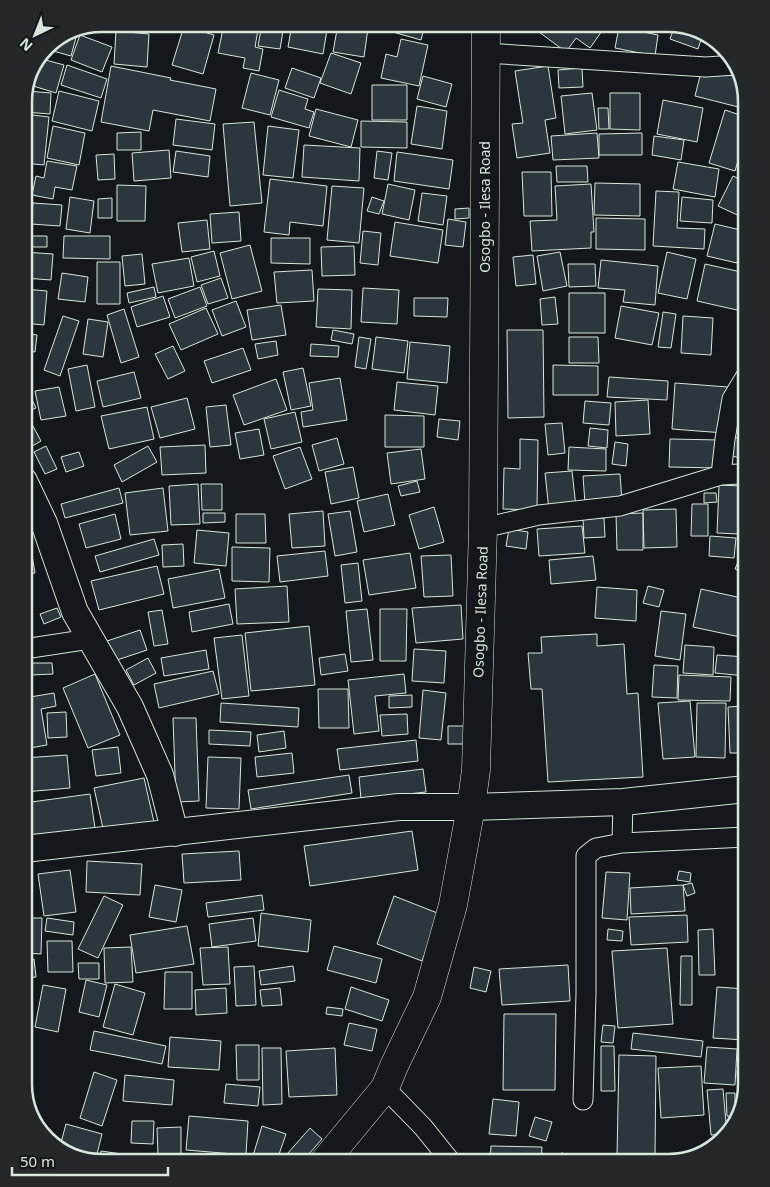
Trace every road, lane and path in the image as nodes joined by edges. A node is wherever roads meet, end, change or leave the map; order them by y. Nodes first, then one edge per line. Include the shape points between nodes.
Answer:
1 (486, 33) edge
2 (485, 53) junction
3 (726, 65) edge
4 (738, 389) edge
5 (738, 474) edge
6 (721, 475) junction
7 (33, 499) edge
8 (483, 528) junction
9 (90, 639) junction
10 (32, 648) edge
11 (738, 790) edge
12 (623, 802) junction
13 (471, 807) junction
14 (175, 833) junction
15 (738, 838) edge
16 (622, 843) junction
17 (32, 848) edge
18 (385, 1088) junction
19 (583, 1100) dead end
20 (330, 1154) edge
21 (445, 1154) edge

1 - 2 main road, Osogbo - Ilesa Road
2 - 3 street via 706,67
2 - 8 main road, Osogbo - Ilesa Road
4 - 6 street via 732,399
5 - 6 street
6 - 8 street via 620,506 539,515
7 - 9 main road via 75,612
8 - 13 main road, Osogbo - Ilesa Road via 476,770
9 - 10 street
9 - 14 main road via 130,707 160,775
11 - 12 main road
12 - 13 main road
12 - 16 street
13 - 14 main road via 398,807
13 - 18 main road, Osogbo - Ilesa Road via 452,905 427,997
14 - 17 main road
15 - 16 street
16 - 19 street via 596,848 586,856
18 - 20 main road, Osogbo - Ilesa Road
18 - 21 street

